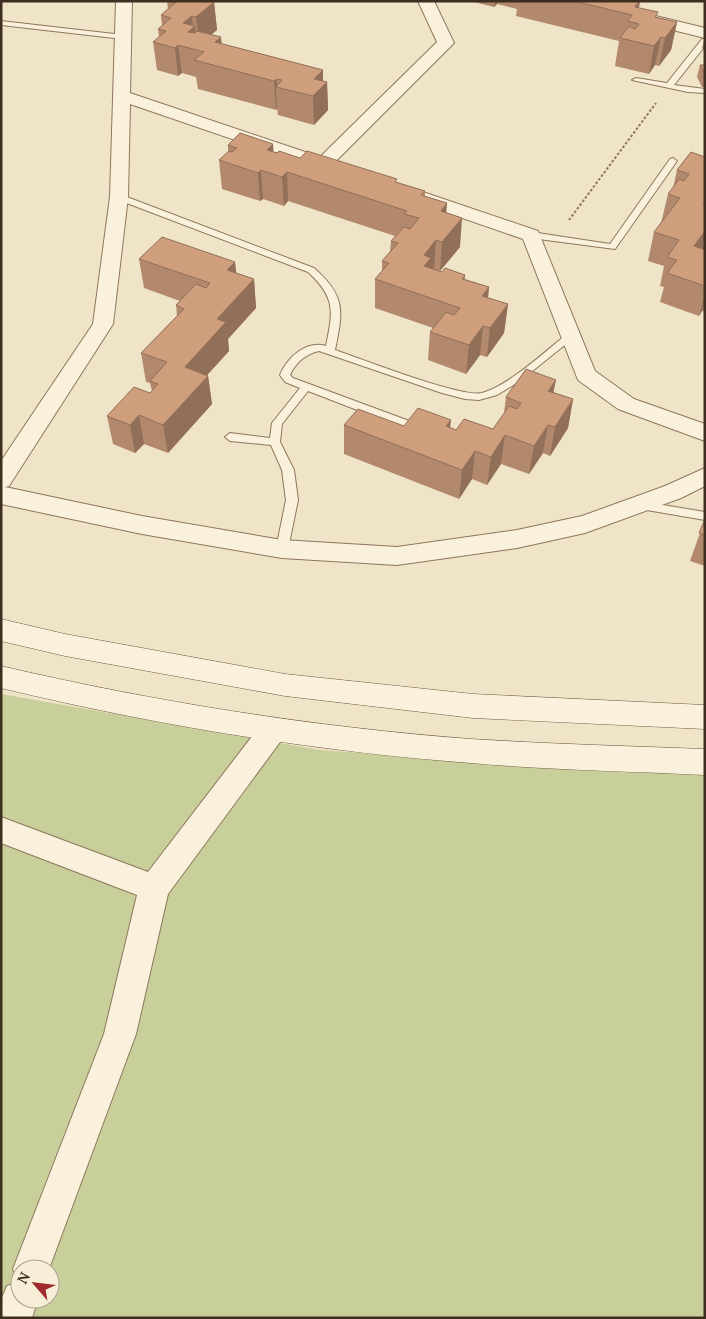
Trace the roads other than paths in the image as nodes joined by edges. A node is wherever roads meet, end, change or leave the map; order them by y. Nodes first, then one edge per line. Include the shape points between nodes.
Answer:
1 (124, 1) edge
2 (446, 1) edge
3 (574, 1) edge
4 (429, 8) edge
5 (1, 23) edge
6 (705, 33) edge
7 (123, 37) junction
8 (705, 41) edge
9 (636, 80) dead end
10 (669, 86) junction
11 (705, 91) edge
12 (122, 96) junction
13 (674, 161) dead end
14 (323, 164) junction
15 (352, 174) edge
16 (399, 190) edge
17 (119, 197) junction
18 (532, 235) junction
19 (571, 336) junction
20 (330, 350) junction
21 (306, 387) junction
22 (408, 425) edge
23 (705, 433) edge
24 (230, 437) dead end
25 (275, 442) junction
26 (705, 476) edge
27 (1, 480) edge
28 (1, 495) edge
29 (639, 505) junction
30 (705, 516) edge
31 (282, 549) junction
32 (1, 630) edge
33 (1, 677) edge
34 (705, 716) edge
35 (272, 730) junction
36 (705, 762) edge
37 (1, 830) edge
38 (154, 888) junction
39 (36, 1259) edge

1 - 7 street
2 - 4 street
3 - 6 street
4 - 14 street via 446,43
5 - 7 lane
7 - 12 street
8 - 10 lane
9 - 10 lane
10 - 11 lane
12 - 14 street
12 - 17 street
13 - 18 lane via 612,248
14 - 15 street
16 - 18 street
17 - 20 lane via 311,270 326,282 335,295 337,311
17 - 27 street via 103,324
18 - 19 street
19 - 20 lane via 502,388 484,396 446,391
19 - 23 street via 586,375 626,404
20 - 21 lane via 309,349 287,370 285,374 290,380
21 - 22 lane
21 - 25 lane via 277,423
24 - 25 lane
25 - 31 lane via 288,470 292,500
26 - 29 street
28 - 31 street via 142,525
29 - 30 lane
29 - 31 street via 585,524 397,556
32 - 34 main road via 65,645 285,685 473,706
33 - 35 main road
35 - 36 main road via 471,750
35 - 38 street
37 - 38 street
38 - 39 street via 120,1034

